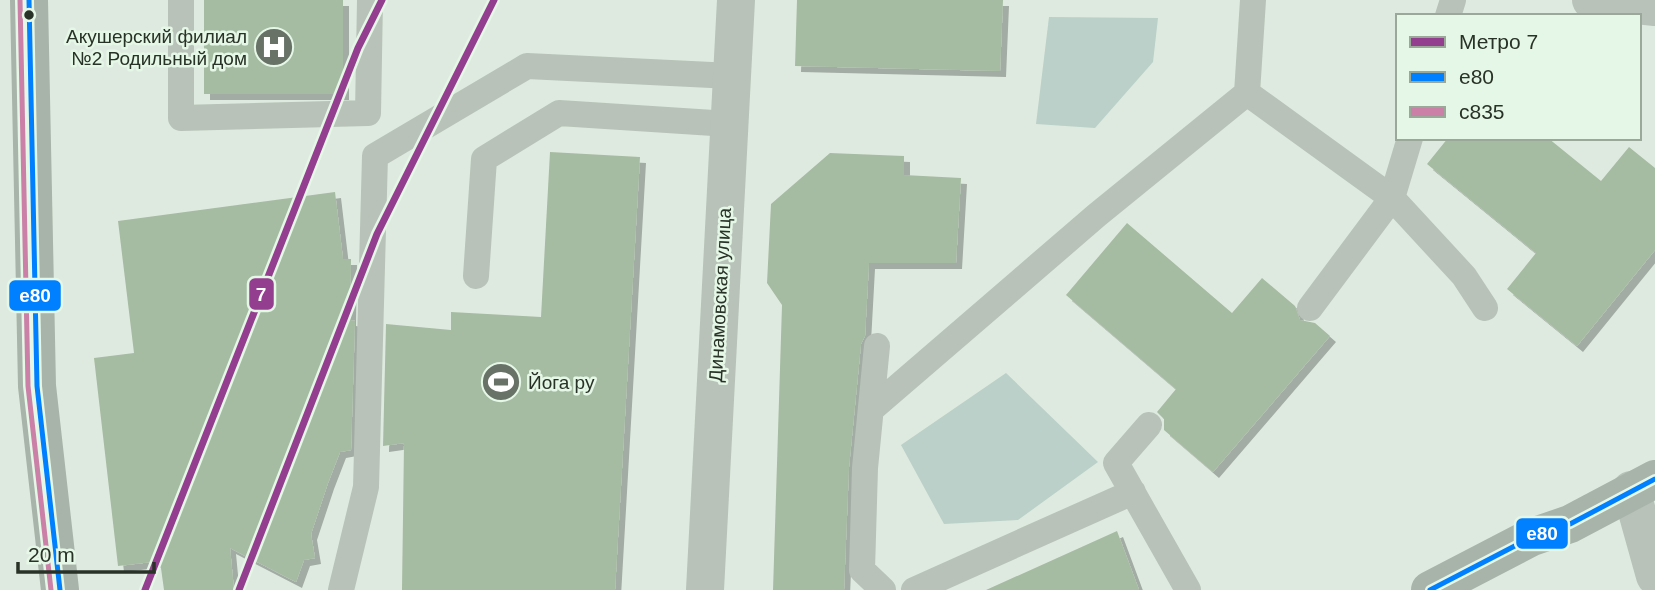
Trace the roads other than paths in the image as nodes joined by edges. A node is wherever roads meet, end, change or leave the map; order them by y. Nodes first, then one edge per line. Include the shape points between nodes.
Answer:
1 (29, 0) edge
2 (181, 0) edge
3 (370, 0) edge
4 (736, 0) edge
5 (1253, 0) edge
6 (1591, 0) edge
7 (1655, 7) edge
8 (732, 76) junction
9 (1247, 93) junction
10 (729, 124) junction
11 (1409, 140) edge
12 (1392, 198) junction
13 (476, 276) dead end
14 (1310, 308) dead end
15 (1485, 308) dead end
16 (877, 346) dead end
17 (873, 408) junction
18 (1149, 425) dead end
19 (1643, 485) edge
20 (1133, 492) junction
21 (1655, 576) edge
22 (60, 590) edge
23 (341, 590) edge
24 (705, 590) edge
25 (883, 590) edge
26 (914, 590) edge
27 (1188, 590) edge
28 (1430, 590) edge

1 - 22 main road via 37,386
2 - 3 lane via 181,118 368,113
4 - 8 street, Динамовская улица
5 - 9 lane
6 - 7 street
8 - 10 street, Динамовская улица
8 - 23 lane via 527,66 376,156 366,487
9 - 12 lane
9 - 17 lane
10 - 13 lane via 559,113 484,159
10 - 24 street, Динамовская улица
11 - 12 lane
12 - 14 lane
12 - 15 lane via 1464,276
16 - 17 lane
17 - 25 lane via 865,468 862,570
18 - 20 lane via 1116,463
19 - 21 street
19 - 28 main road
20 - 26 lane
20 - 27 lane

